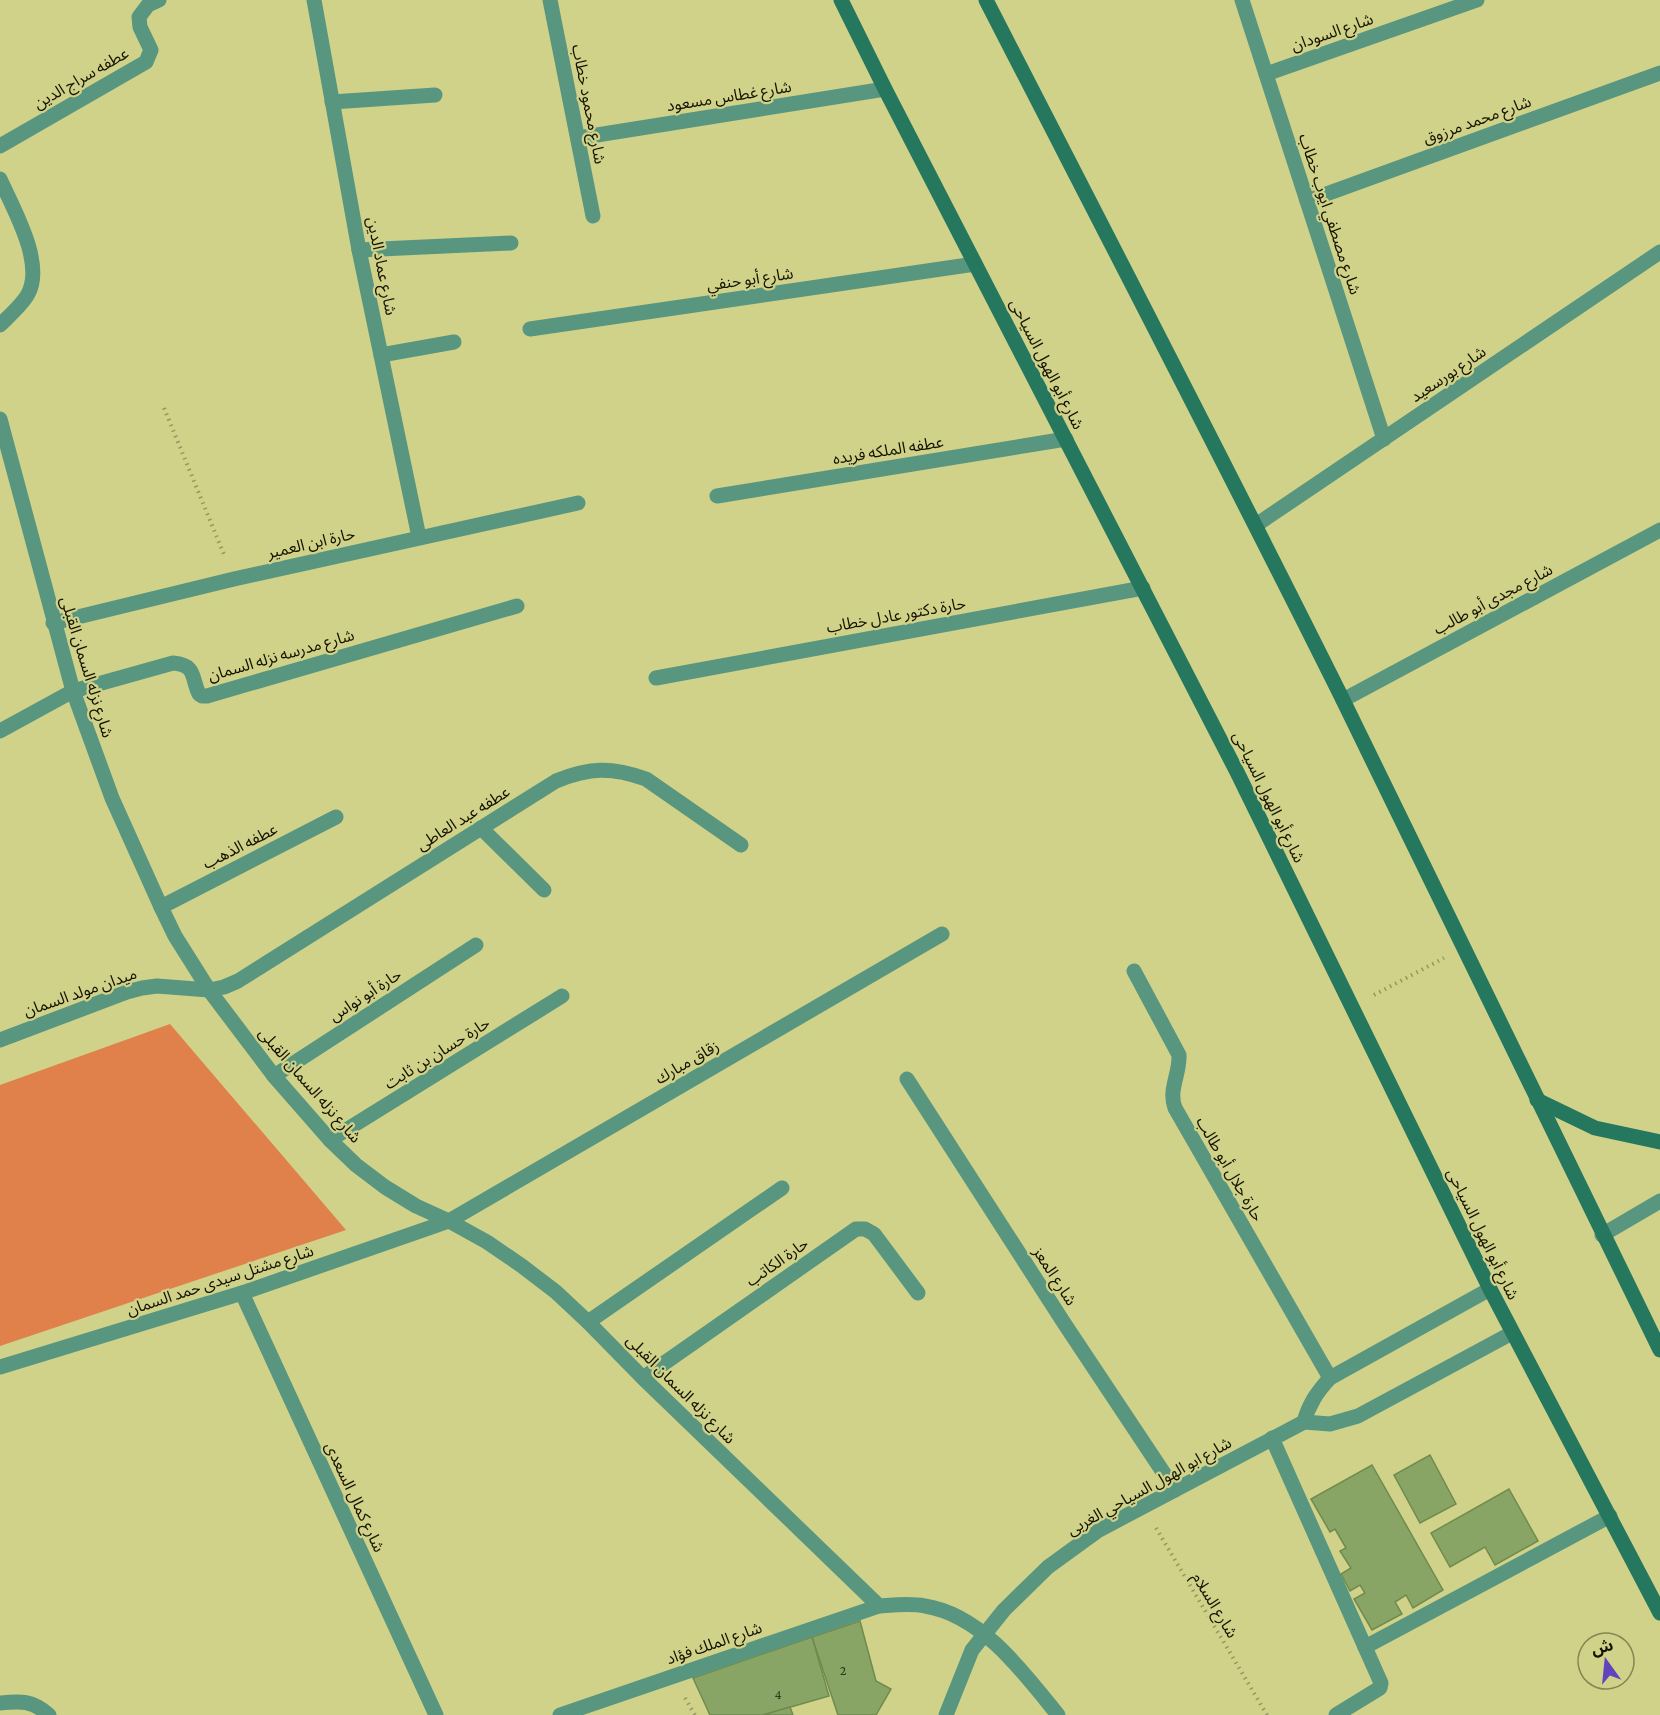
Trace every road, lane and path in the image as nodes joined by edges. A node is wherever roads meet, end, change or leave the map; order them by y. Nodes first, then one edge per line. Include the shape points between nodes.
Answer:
1 (159, 0) edge
2 (314, 0) edge
3 (550, 0) edge
4 (841, 0) edge
5 (986, 0) edge
6 (1242, 0) edge
7 (1478, 0) edge
8 (1660, 73) edge
9 (1266, 74) junction
10 (885, 89) junction
11 (435, 95) dead end
12 (332, 102) junction
13 (578, 138) junction
14 (0, 146) edge
15 (0, 179) edge
16 (1307, 201) junction
17 (593, 216) dead end
18 (511, 243) dead end
19 (360, 250) junction
20 (1660, 252) edge
21 (975, 264) junction
22 (0, 325) edge
23 (530, 329) dead end
24 (454, 342) dead end
25 (381, 356) junction
26 (164, 408) dead end
27 (0, 419) edge
28 (1066, 439) junction
29 (1384, 440) junction
30 (717, 496) dead end
31 (578, 503) dead end
32 (1256, 525) junction
33 (1660, 530) edge
34 (419, 537) junction
35 (234, 579) junction
36 (1143, 588) junction
37 (517, 606) dead end
38 (53, 622) junction
39 (656, 678) dead end
40 (73, 691) junction
41 (1343, 700) junction
42 (0, 732) edge
43 (336, 817) dead end
44 (481, 828) junction
45 (741, 845) dead end
46 (544, 890) dead end
47 (160, 907) junction
48 (942, 934) dead end
49 (476, 945) dead end
50 (1463, 948) junction
51 (1134, 970) dead end
52 (209, 990) junction
53 (562, 996) dead end
54 (1352, 1007) junction
55 (0, 1040) edge
56 (274, 1076) junction
57 (907, 1080) dead end
58 (1537, 1100) junction
59 (330, 1140) junction
60 (1660, 1142) edge
61 (782, 1188) dead end
62 (1660, 1201) edge
63 (449, 1221) junction
64 (1602, 1235) junction
65 (1490, 1289) junction
66 (242, 1293) junction
67 (918, 1293) dead end
68 (588, 1322) junction
69 (1512, 1333) junction
70 (1660, 1350) edge
71 (0, 1367) edge
72 (643, 1378) junction
73 (1330, 1378) junction
74 (1304, 1422) junction
75 (1272, 1438) junction
76 (1175, 1490) junction
77 (1143, 1507) junction
78 (1610, 1516) junction
79 (879, 1606) junction
80 (1660, 1612) edge
81 (985, 1634) junction
82 (1365, 1647) junction
83 (0, 1703) edge
84 (49, 1715) edge
85 (436, 1715) edge
86 (560, 1715) edge
87 (946, 1715) edge
88 (1058, 1715) edge
89 (1267, 1715) edge
90 (1336, 1715) edge

1 - 14 street, عطفه سراج الدين via 148,5 139,17 150,50 146,62
2 - 12 street, شارع عماد الدين
3 - 13 street, شارع محمود خطاب
4 - 10 main road, شارع أبو الهول السياحى
5 - 32 main road
6 - 9 street, شارع مصطفي ايوب خطاب
7 - 9 street, شارع السودان
8 - 16 street, شارع محمد مرزوق
9 - 16 street, شارع مصطفي ايوب خطاب
10 - 13 street, شارع غطاس مسعود
10 - 21 main road, شارع أبو الهول السياحى
11 - 12 street
12 - 19 street, شارع عماد الدين
13 - 17 street, شارع محمود خطاب
15 - 22 street via 27,240 34,272 29,293
16 - 29 street, شارع مصطفي ايوب خطاب
18 - 19 street
19 - 25 street, شارع عماد الدين
20 - 29 street, شارع بورسعيد
21 - 23 street, شارع أبو حنفي
21 - 28 main road, شارع أبو الهول السياحى
24 - 25 street
25 - 34 street, شارع عماد الدين
26 - 35 path
27 - 38 street, شارع نزله السمان القبلى
28 - 30 street, عطفه الملكه فريده
28 - 36 main road, شارع أبو الهول السياحى
29 - 32 street, شارع بورسعيد
31 - 34 street, حارة ابن العمير
32 - 41 main road
33 - 41 street, شارع مجدى أبو طالب
34 - 35 street, حارة ابن العمير
35 - 38 street, حارة ابن العمير
36 - 39 street, حارة دكتور عادل خطاب
36 - 54 main road, شارع أبو الهول السياحى
37 - 40 street, شارع مدرسه نزله السمان via 207,696 199,694 188,667 173,663
38 - 40 street, شارع نزله السمان القبلى
40 - 42 street
40 - 47 street, شارع نزله السمان القبلى via 112,798
41 - 50 main road
43 - 47 street, عطفه الذهب
44 - 45 street, عطفه عبد العاطى via 556,781 592,770 610,770 646,779
44 - 46 street
44 - 52 street, عطفه عبد العاطى via 251,973
47 - 52 street, شارع نزله السمان القبلى
48 - 63 street, زقاق مبارك
49 - 56 street, حارة أبو نواس
50 - 54 path
50 - 58 main road
51 - 73 street, حارة جلال أبو طالب via 1179,1055 1172,1094 1175,1108
52 - 55 street, ميدان مولد السمان via 142,988
52 - 56 street, شارع نزله السمان القبلى
53 - 59 street, حارة حسان بن ثابت
54 - 65 main road, شارع أبو الهول السياحى
56 - 59 street, شارع نزله السمان القبلى
57 - 76 street, شارع المعز
58 - 60 main road via 1595,1128
58 - 64 main road
59 - 63 street, شارع نزله السمان القبلى via 385,1187
61 - 68 street
62 - 64 street
63 - 66 street, شارع مشتل سيدى حمد السمان
63 - 68 street, شارع نزله السمان القبلى via 522,1266
64 - 70 main road
65 - 69 main road, شارع أبو الهول السياحى
65 - 73 street
66 - 71 street, شارع مشتل سيدى حمد السمان
66 - 85 street, شارع كمال السعدى
67 - 72 street, حارة الكاتب via 874,1234 866,1229 856,1230
68 - 72 street, شارع نزله السمان القبلى
69 - 74 street, شارع ابو الهول السياحي الغربى via 1358,1416 1330,1424
69 - 78 main road, شارع أبو الهول السياحى
72 - 79 street, شارع نزله السمان القبلى
73 - 74 street via 1309,1405
74 - 75 street, شارع ابو الهول السياحي الغربى
75 - 76 street, شارع ابو الهول السياحي الغربى
75 - 82 street
76 - 77 street, شارع ابو الهول السياحي الغربى
77 - 81 street, شارع ابو الهول السياحي الغربى via 1099,1530 1048,1567
77 - 89 path, شارع السلام
78 - 80 main road, شارع أبو الهول السياحى
78 - 82 street
79 - 81 street via 924,1605 945,1610
79 - 86 street, شارع الملك فؤاد
81 - 87 street, شارع ابو الهول السياحي الغربى via 972,1650
81 - 88 street
82 - 90 street via 1381,1686
83 - 84 street via 32,1703

